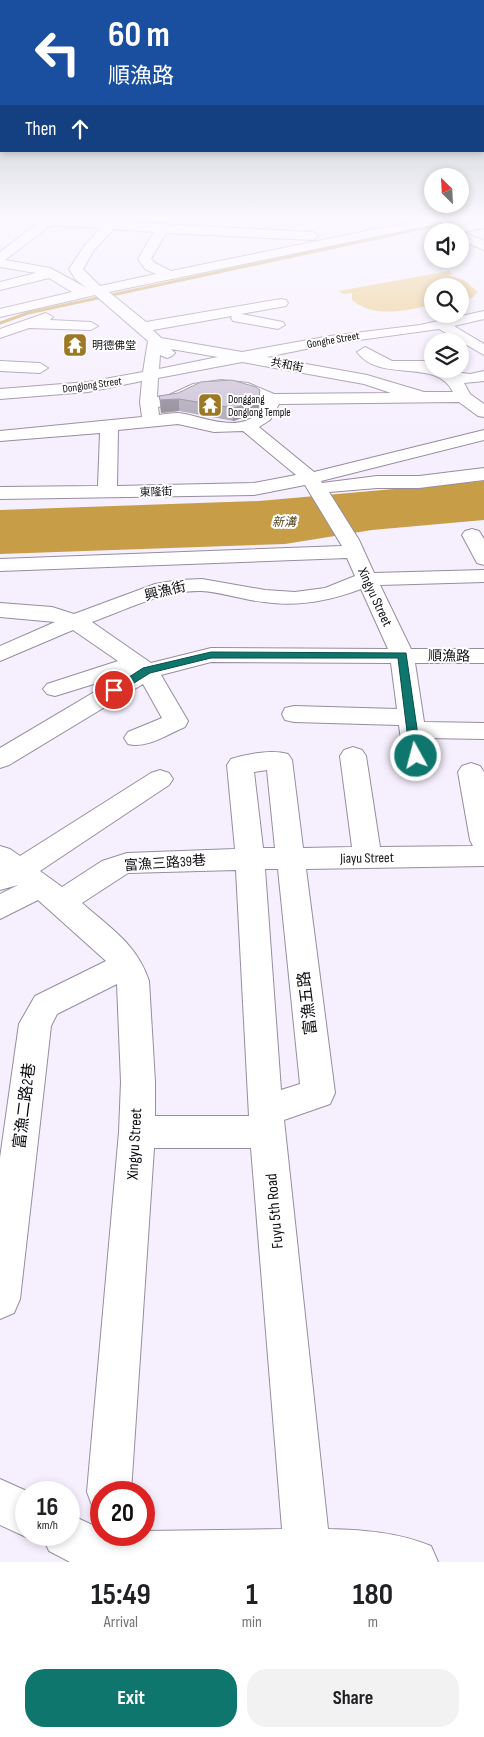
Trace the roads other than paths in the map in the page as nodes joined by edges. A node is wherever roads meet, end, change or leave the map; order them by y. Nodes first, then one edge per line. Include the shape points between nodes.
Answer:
1 (77, 289) edge
2 (98, 289) edge
3 (129, 289) edge
4 (85, 293) junction
5 (107, 296) junction
6 (133, 298) dead end
7 (282, 303) dead end
8 (95, 307) dead end
9 (67, 312) dead end
10 (0, 314) edge
11 (230, 315) junction
12 (484, 315) edge
13 (23, 324) junction
14 (441, 324) junction
15 (278, 325) dead end
16 (91, 326) dead end
17 (143, 327) junction
18 (420, 329) junction
19 (264, 330) dead end
20 (0, 334) edge
21 (155, 341) junction
22 (484, 350) edge
23 (365, 352) junction
24 (242, 357) junction
25 (0, 366) edge
26 (424, 366) edge
27 (40, 368) dead end
28 (182, 369) junction
29 (320, 371) junction
30 (149, 376) junction
31 (484, 376) edge
32 (448, 378) edge
33 (462, 378) edge
34 (202, 386) junction
35 (0, 394) edge
36 (418, 396) junction
37 (463, 397) junction
38 (271, 399) junction
39 (148, 402) junction
40 (484, 412) edge
41 (151, 421) junction
42 (248, 426) junction
43 (109, 427) junction
44 (484, 435) edge
45 (0, 436) edge
46 (484, 474) edge
47 (316, 486) junction
48 (0, 493) edge
49 (107, 493) junction
50 (472, 535) dead end
51 (352, 546) junction
52 (484, 559) edge
53 (0, 565) edge
54 (484, 576) edge
55 (367, 579) junction
56 (0, 610) edge
57 (75, 621) junction
58 (0, 654) edge
59 (402, 655) junction
60 (484, 656) edge
61 (142, 667) junction
62 (55, 689) dead end
63 (294, 714) dead end
64 (412, 723) junction
65 (484, 731) edge
66 (137, 738) dead end
67 (353, 756) dead end
68 (416, 756) dead end
69 (0, 759) edge
70 (471, 772) dead end
71 (160, 779) dead end
72 (484, 840) edge
73 (484, 856) edge
74 (291, 858) junction
75 (368, 858) junction
76 (250, 859) junction
77 (24, 878) edge
78 (0, 908) edge
79 (128, 965) junction
80 (266, 1121) junction
81 (137, 1132) junction
82 (0, 1299) edge
83 (109, 1481) edge
84 (0, 1501) edge
85 (15, 1509) edge
86 (94, 1547) edge
87 (307, 1557) edge
88 (415, 1562) edge

1 - 4 street
2 - 5 street
3 - 5 street
4 - 5 street
4 - 10 street
5 - 6 street
5 - 8 street
5 - 17 street
7 - 11 street
9 - 13 street
11 - 15 street
11 - 17 street
11 - 19 street via 234,319 228,325
12 - 14 street, Gonghe Street
13 - 16 street
13 - 20 street
14 - 18 street, Gonghe Street
14 - 22 street
17 - 21 street
18 - 23 street
18 - 24 street, Gonghe Street via 355,336
21 - 24 street, 共和街
21 - 28 street
21 - 30 street
23 - 26 street via 389,366
23 - 29 street
24 - 28 street, Gonghe Street
24 - 29 street, 共和街
25 - 27 street
28 - 30 street, Donglong Street
28 - 34 street
29 - 36 street, 共和街 via 393,387
30 - 35 street, Donglong Street via 88,387
30 - 39 street
31 - 33 street
32 - 37 street via 458,386
34 - 38 street via 228,384 248,387
34 - 39 street via 173,400
36 - 37 street
36 - 38 street
37 - 40 street
38 - 42 street via 269,414
39 - 41 street
41 - 42 street via 181,419 207,427
41 - 43 street
42 - 47 street
43 - 45 street
43 - 49 street
44 - 47 street, 東隆街
46 - 47 street via 419,482
47 - 49 street, 東隆街
47 - 51 street, Xingyu Street
48 - 49 street, 東隆街
50 - 52 street
51 - 53 street
51 - 55 street, Xingyu Street
54 - 55 street
55 - 57 street, 興漁街 via 330,594 295,598 185,585 163,589
55 - 59 street, Xingyu Street
56 - 57 street via 52,614
57 - 58 street, 興漁街
57 - 61 street
59 - 60 street, 順漁路
59 - 61 street, 順漁路 via 211,655
59 - 64 street, Xingyu Street
61 - 62 street
61 - 66 street via 176,721
61 - 69 street
63 - 64 street
64 - 65 street
64 - 68 street, Xingyu Street
67 - 75 street
70 - 72 street
71 - 77 street
73 - 75 street, Jiayu Street
74 - 75 street, Jiayu Street
74 - 76 street, Jiayu Street
74 - 76 street, Fuyu 5th Road via 280,760 240,765
74 - 80 street, 富漁五路 via 318,1093
76 - 77 street, 富漁三路39巷 via 128,863 112,868
76 - 80 street, Fuyu 5th Road
77 - 78 street
77 - 79 street, Xingyu Street via 115,950
79 - 81 street, Xingyu Street via 133,981
79 - 82 street, 富漁二路2巷 via 46,1005 35,1024
80 - 81 street
80 - 87 street, Fuyu 5th Road
81 - 83 street, Xingyu Street
84 - 85 street
86 - 87 street
87 - 88 street via 380,1554

